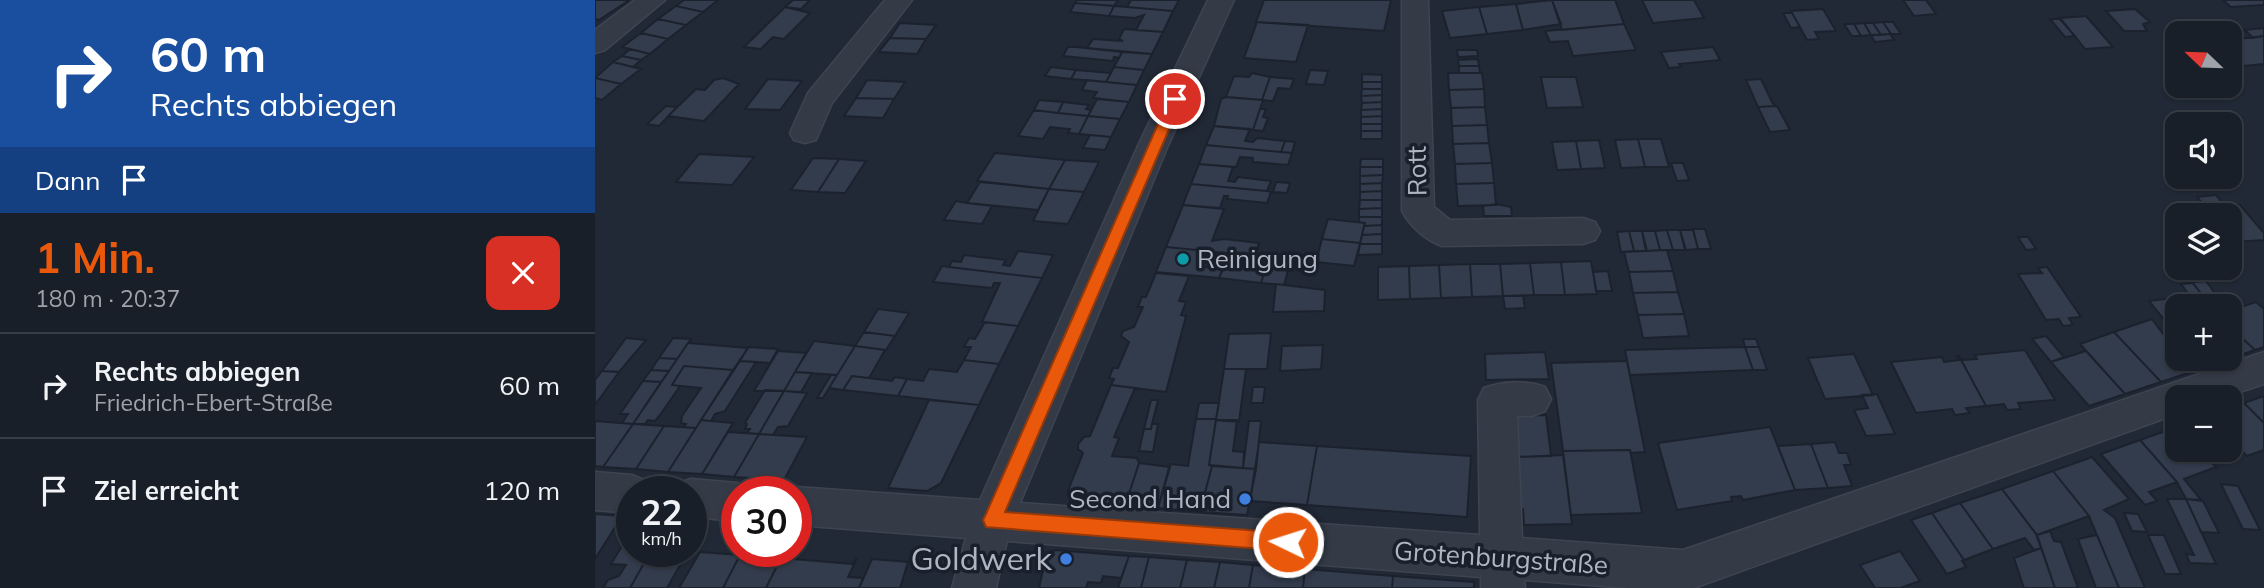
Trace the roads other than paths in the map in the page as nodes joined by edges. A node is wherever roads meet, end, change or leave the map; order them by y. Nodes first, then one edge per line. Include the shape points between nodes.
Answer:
1 (652, 0) edge
2 (899, 0) edge
3 (1221, 0) edge
4 (1415, 0) edge
5 (595, 44) edge
6 (805, 133) dead end
7 (1583, 231) dead end
8 (2264, 368) edge
9 (2215, 385) edge
10 (1532, 399) dead end
11 (2165, 403) edge
12 (595, 491) edge
13 (616, 493) edge
14 (812, 507) edge
15 (992, 520) junction
16 (1503, 573) edge
17 (1685, 579) edge
18 (974, 588) edge

1 - 5 street
2 - 6 street via 818,100
3 - 15 street
4 - 7 street, Rott via 1418,211 1443,233
8 - 9 street, Grotenburgstraße
10 - 16 street via 1497,400
11 - 17 street, Grotenburgstraße
12 - 13 street
14 - 15 street, Grotenburgstraße
15 - 16 street, Grotenburgstraße
15 - 18 street
16 - 17 street, Grotenburgstraße

